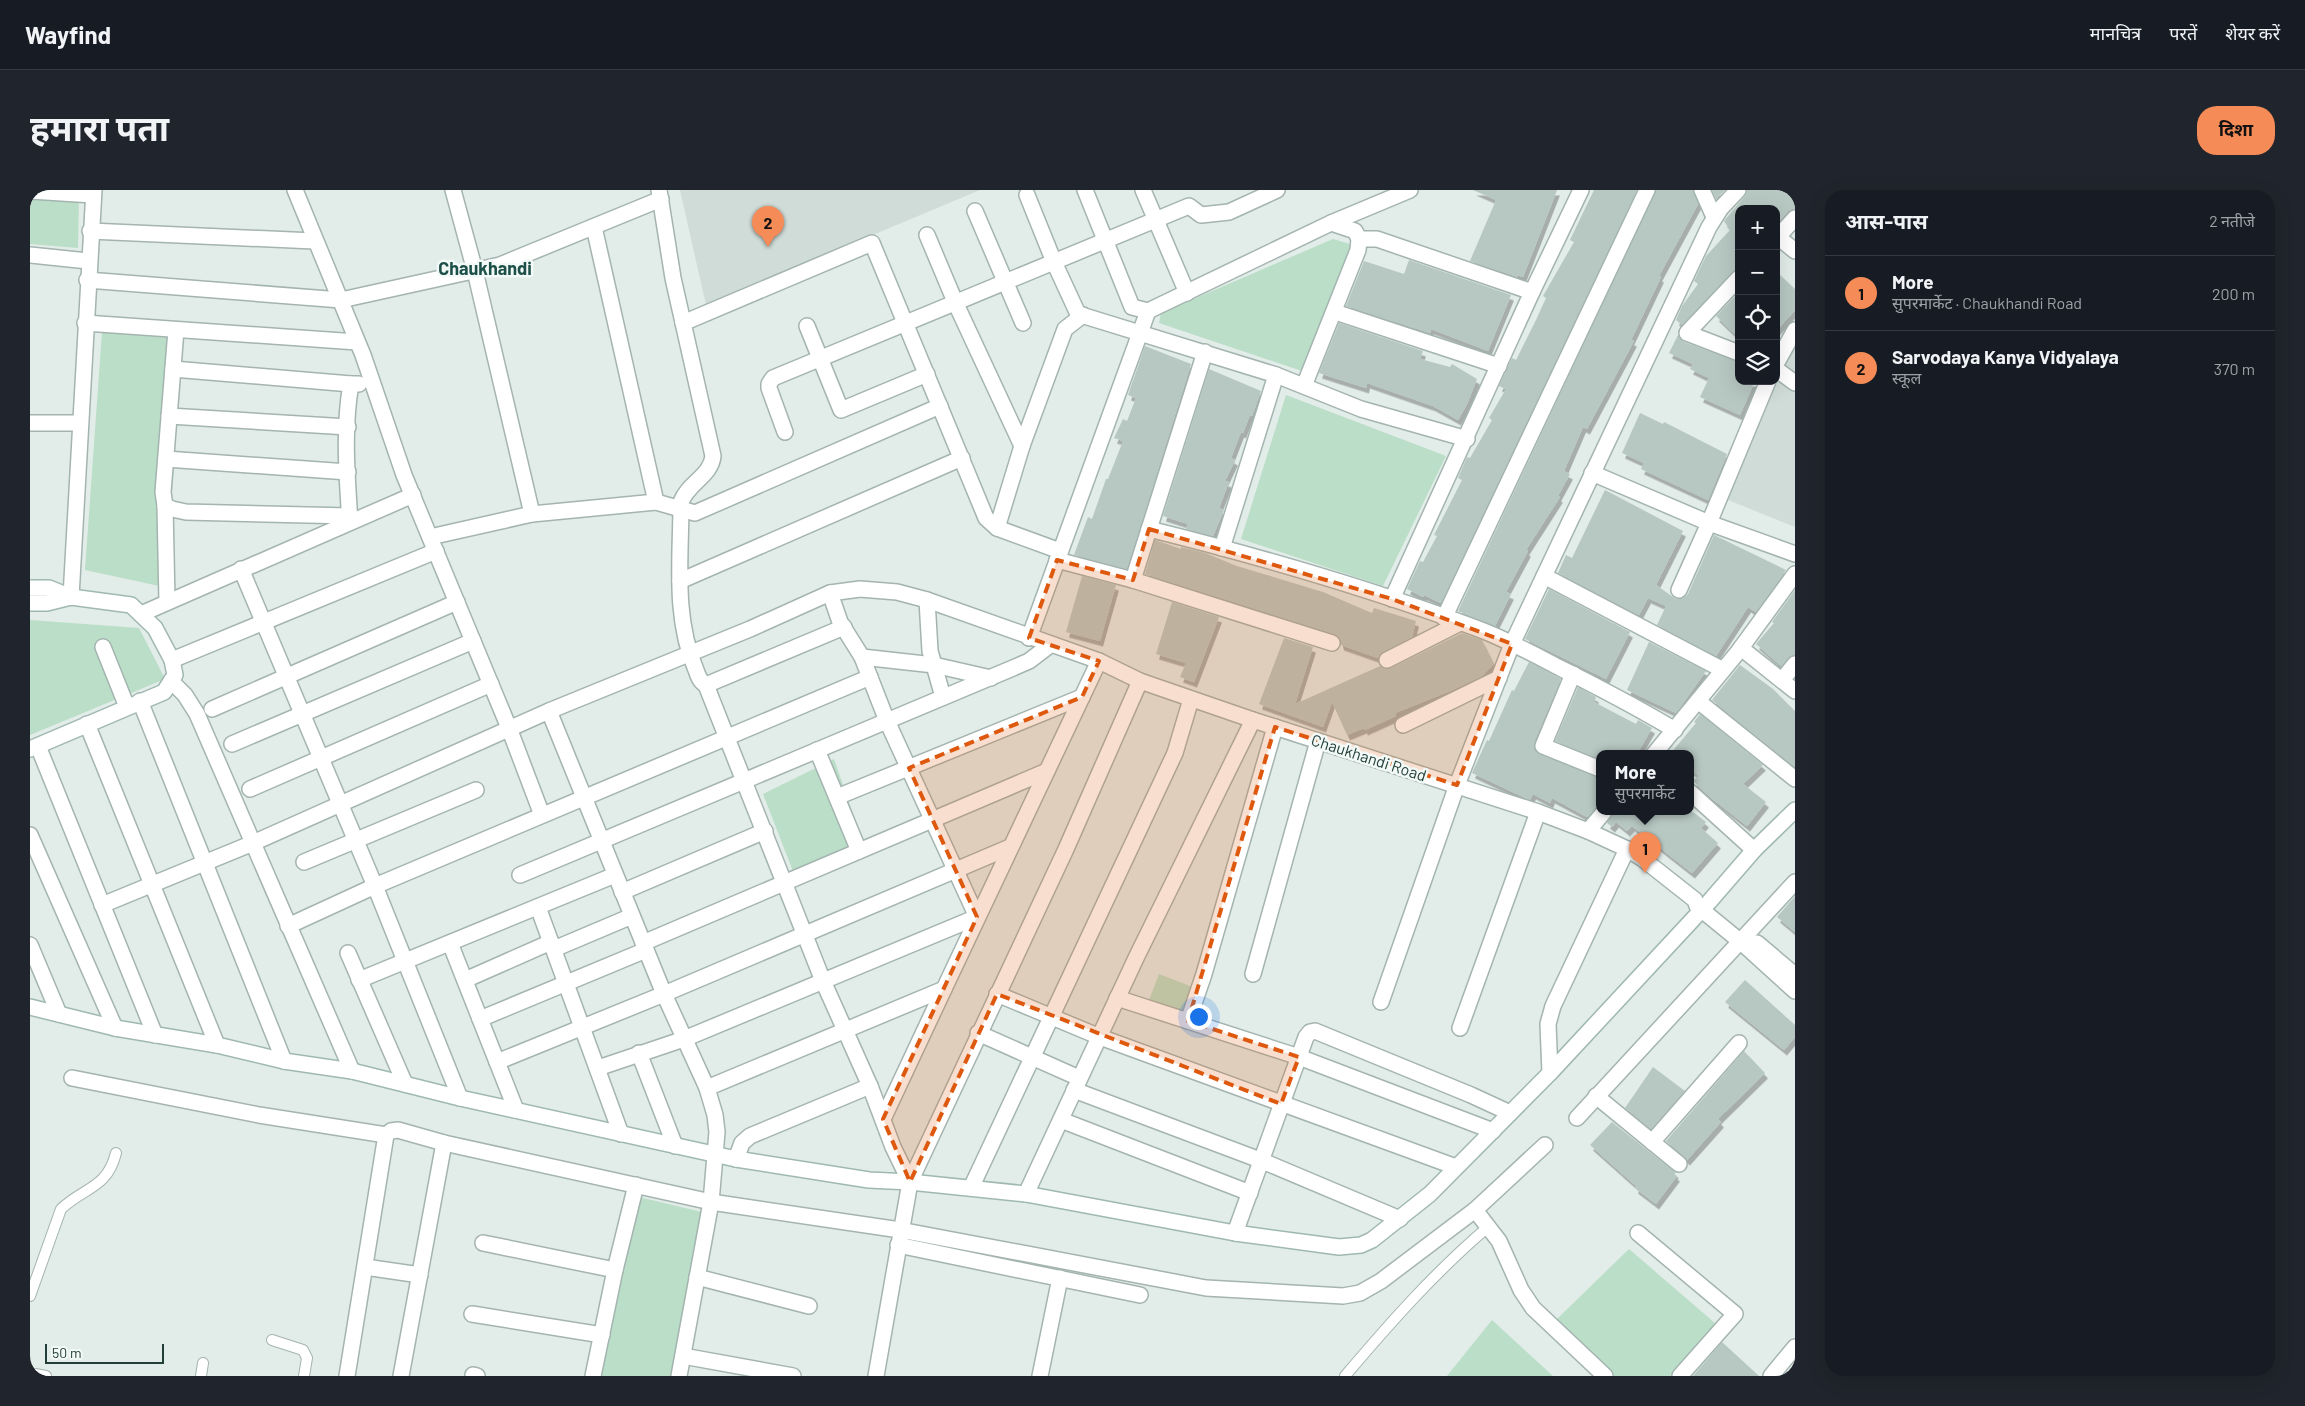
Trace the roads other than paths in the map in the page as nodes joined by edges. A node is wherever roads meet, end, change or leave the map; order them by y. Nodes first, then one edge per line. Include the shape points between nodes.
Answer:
1 (295, 190) edge
2 (453, 190) edge
3 (1085, 190) edge
4 (1142, 190) edge
5 (1277, 190) edge
6 (1410, 190) edge
7 (1581, 190) edge
8 (1647, 190) edge
9 (1702, 190) edge
10 (1738, 190) edge
11 (31, 191) edge
12 (93, 192) edge
13 (660, 194) edge
14 (1027, 194) dead end
15 (1248, 196) edge
16 (975, 212) dead end
17 (1714, 217) junction
18 (1795, 218) edge
19 (1154, 221) junction
20 (1331, 224) junction
21 (594, 227) junction
22 (90, 231) junction
23 (927, 235) dead end
24 (1780, 235) edge
25 (1359, 239) junction
26 (1780, 240) edge
27 (314, 241) junction
28 (1106, 241) junction
29 (1795, 251) edge
30 (30, 255) edge
31 (88, 261) junction
32 (1054, 262) junction
33 (475, 271) junction
34 (87, 280) junction
35 (1735, 282) edge
36 (1005, 283) junction
37 (1532, 292) junction
38 (1187, 293) junction
39 (341, 300) junction
40 (956, 304) junction
41 (1148, 312) junction
42 (1335, 312) junction
43 (1083, 315) junction
44 (683, 323) junction
45 (1022, 323) dead end
46 (85, 324) junction
47 (906, 324) junction
48 (807, 326) dead end
49 (176, 330) junction
50 (1795, 330) edge
51 (1141, 332) junction
52 (357, 342) junction
53 (1735, 351) edge
54 (1205, 352) junction
55 (1780, 357) edge
56 (820, 359) junction
57 (1498, 366) junction
58 (173, 370) junction
59 (1780, 372) edge
60 (927, 374) junction
61 (1276, 375) junction
62 (1795, 383) edge
63 (351, 384) junction
64 (372, 384) junction
65 (1766, 385) edge
66 (1304, 386) junction
67 (940, 406) junction
68 (169, 416) junction
69 (30, 422) edge
70 (80, 423) junction
71 (348, 427) junction
72 (785, 432) dead end
73 (1467, 439) junction
74 (1022, 446) junction
75 (962, 458) junction
76 (166, 459) junction
77 (348, 472) junction
78 (1592, 473) junction
79 (413, 495) junction
80 (656, 502) junction
81 (166, 506) junction
82 (681, 510) junction
83 (532, 514) junction
84 (350, 519) junction
85 (1709, 524) junction
86 (997, 528) junction
87 (1149, 529) junction
88 (430, 537) junction
89 (1222, 548) junction
90 (436, 551) junction
91 (1795, 554) edge
92 (1058, 555) junction
93 (241, 569) junction
94 (1795, 574) edge
95 (1544, 576) junction
96 (1133, 580) junction
97 (680, 581) junction
98 (30, 588) edge
99 (1679, 590) dead end
100 (830, 594) junction
101 (71, 597) junction
102 (1392, 599) junction
103 (926, 600) junction
104 (30, 602) edge
105 (167, 602) junction
106 (457, 602) junction
107 (136, 609) junction
108 (1444, 618) junction
109 (262, 623) junction
110 (1460, 623) junction
111 (844, 627) junction
112 (1030, 638) junction
113 (473, 641) junction
114 (1332, 644) dead end
115 (1512, 644) junction
116 (1050, 645) junction
117 (103, 647) dead end
118 (1741, 648) junction
119 (689, 653) junction
120 (862, 657) junction
121 (172, 660) junction
122 (1387, 660) dead end
123 (1099, 661) junction
124 (1795, 664) edge
125 (934, 665) junction
126 (1723, 670) junction
127 (1573, 674) junction
128 (285, 677) junction
129 (870, 677) junction
130 (991, 678) junction
131 (1499, 678) junction
132 (1782, 680) junction
133 (172, 681) junction
134 (1140, 681) junction
135 (491, 684) junction
136 (706, 684) junction
137 (1795, 691) edge
138 (943, 697) junction
139 (1082, 697) junction
140 (1191, 699) junction
141 (1698, 701) junction
142 (134, 704) junction
143 (212, 709) dead end
144 (549, 710) junction
145 (301, 714) junction
146 (1253, 720) junction
147 (887, 721) junction
148 (87, 724) junction
149 (1403, 725) dead end
150 (509, 728) junction
151 (1275, 728) junction
152 (1675, 730) junction
153 (728, 736) junction
154 (1318, 741) junction
155 (232, 744) dead end
156 (34, 747) edge
157 (817, 750) junction
158 (1658, 750) edge
159 (320, 759) junction
160 (1596, 767) edge
161 (909, 768) junction
162 (1047, 771) junction
163 (1795, 779) edge
164 (745, 781) junction
165 (1457, 785) junction
166 (250, 790) dead end
167 (476, 790) dead end
168 (1694, 796) edge
169 (583, 797) junction
170 (837, 797) junction
171 (338, 803) junction
172 (1795, 810) edge
173 (1538, 812) junction
174 (542, 815) junction
175 (1601, 815) edge
176 (932, 820) junction
177 (765, 831) junction
178 (1588, 831) junction
179 (30, 835) edge
180 (354, 840) junction
181 (601, 841) junction
182 (253, 844) junction
183 (1010, 847) junction
184 (1627, 849) junction
185 (1754, 850) junction
186 (859, 851) junction
187 (304, 862) dead end
188 (204, 864) junction
189 (956, 870) junction
190 (520, 875) dead end
191 (615, 875) junction
192 (1795, 882) edge
193 (785, 883) junction
194 (152, 884) junction
195 (375, 886) junction
196 (622, 892) junction
197 (1702, 904) junction
198 (102, 905) junction
199 (538, 907) junction
200 (632, 916) junction
201 (977, 917) junction
202 (288, 926) junction
203 (805, 933) junction
204 (1744, 939) junction
205 (450, 943) junction
206 (30, 944) edge
207 (553, 946) junction
208 (644, 946) junction
209 (348, 953) dead end
210 (405, 961) junction
211 (1253, 974) dead end
212 (1795, 975) edge
213 (359, 980) junction
214 (465, 980) junction
215 (823, 981) junction
216 (566, 982) junction
217 (944, 989) junction
218 (1795, 991) edge
219 (664, 994) junction
220 (997, 994) junction
221 (1117, 998) junction
222 (1380, 1002) dead end
223 (30, 1007) edge
224 (59, 1014) junction
225 (1051, 1016) junction
226 (480, 1018) junction
227 (1188, 1021) junction
228 (584, 1027) junction
229 (115, 1028) junction
230 (1460, 1028) dead end
231 (847, 1031) junction
232 (978, 1033) junction
233 (155, 1035) junction
234 (1100, 1037) junction
235 (684, 1039) junction
236 (1738, 1043) dead end
237 (218, 1045) junction
238 (639, 1053) junction
239 (1033, 1057) junction
240 (1299, 1057) junction
241 (284, 1061) junction
242 (497, 1062) junction
243 (598, 1068) junction
244 (352, 1070) junction
245 (1550, 1074) junction
246 (72, 1078) dead end
247 (405, 1084) junction
248 (1076, 1084) junction
249 (870, 1086) junction
250 (706, 1088) junction
251 (1596, 1096) junction
252 (460, 1098) junction
253 (1281, 1104) junction
254 (516, 1110) junction
255 (1510, 1113) junction
256 (1577, 1118) dead end
257 (883, 1120) junction
258 (1061, 1120) junction
259 (1493, 1131) junction
260 (621, 1134) junction
261 (386, 1135) junction
262 (1652, 1142) junction
263 (444, 1143) junction
264 (1545, 1145) dead end
265 (675, 1146) junction
266 (116, 1153) dead end
267 (714, 1154) junction
268 (736, 1159) junction
269 (1260, 1160) junction
270 (1679, 1164) dead end
271 (1456, 1167) junction
272 (910, 1182) junction
273 (636, 1185) junction
274 (971, 1188) junction
275 (1250, 1193) junction
276 (1026, 1194) junction
277 (710, 1202) junction
278 (1475, 1210) junction
279 (1400, 1219) junction
280 (1488, 1227) junction
281 (1235, 1233) junction
282 (1638, 1233) dead end
283 (899, 1238) junction
284 (484, 1244) dead end
285 (365, 1267) junction
286 (614, 1270) junction
287 (420, 1275) junction
288 (697, 1277) junction
289 (1060, 1278) junction
290 (1140, 1295) dead end
291 (30, 1296) edge
292 (810, 1306) dead end
293 (472, 1314) dead end
294 (602, 1335) junction
295 (272, 1340) dead end
296 (1795, 1347) edge
297 (683, 1356) junction
298 (203, 1363) dead end
299 (30, 1375) edge
300 (46, 1376) edge
301 (201, 1376) edge
302 (304, 1376) edge
303 (347, 1376) edge
304 (401, 1376) edge
305 (593, 1376) edge
306 (679, 1376) edge
307 (793, 1376) edge
308 (876, 1376) edge
309 (1040, 1376) edge
310 (1345, 1376) edge
311 (1605, 1376) edge
312 (1680, 1376) edge
313 (1770, 1376) edge

1 - 27 street
2 - 33 street
3 - 28 street
4 - 19 street
5 - 15 street
6 - 20 street
7 - 37 street
8 - 108 street
9 - 17 street
10 - 17 street
11 - 12 street
12 - 22 street
13 - 21 street
13 - 44 street
14 - 32 street
15 - 19 street via 1229,212 1201,215 1189,206
16 - 36 street
17 - 78 street
18 - 24 street
19 - 28 street
19 - 38 street
20 - 25 street via 1355,231
20 - 38 street
21 - 33 street via 524,256
21 - 80 street
22 - 27 street
22 - 31 street
23 - 40 street
25 - 37 street via 1377,239
25 - 42 street
26 - 29 street
27 - 39 street
28 - 32 street
28 - 41 street via 1132,308
30 - 31 street
31 - 34 street
32 - 36 street
32 - 43 street via 1078,314
33 - 39 street
33 - 83 street
34 - 39 street
34 - 46 street
35 - 53 street via 1687,333
36 - 40 street
36 - 45 street
37 - 57 street
38 - 41 street
39 - 52 street
40 - 47 street
40 - 74 street
41 - 51 street
42 - 57 street
42 - 66 street
43 - 51 street
43 - 74 street via 1065,329
44 - 47 street via 872,243
44 - 82 street via 713,456 710,469 686,490
46 - 49 street
46 - 70 street
47 - 56 street
47 - 60 street
48 - 56 street
49 - 52 street
49 - 58 street
50 - 55 street
51 - 54 street
51 - 92 street
52 - 64 street
54 - 61 street
54 - 87 street
56 - 60 street via 841,410
56 - 72 street via 773,378 769,384
57 - 73 street
58 - 63 street
58 - 68 street
59 - 62 street
60 - 67 street
61 - 66 street
61 - 89 street
63 - 64 street
63 - 71 street
64 - 79 street
65 - 85 street
66 - 73 street via 1361,409
67 - 75 street
67 - 82 street via 695,513
68 - 71 street
68 - 76 street
69 - 70 street
70 - 101 street
71 - 77 street
73 - 102 street
74 - 86 street
75 - 86 street via 986,518
75 - 97 street
76 - 77 street
76 - 81 street via 163,500
77 - 84 street
78 - 85 street
78 - 95 street
79 - 84 street
79 - 88 street
80 - 82 street
80 - 83 street
81 - 84 street via 186,512
81 - 105 street
82 - 97 street
83 - 88 street
84 - 93 street
85 - 91 street
85 - 99 street
86 - 92 street
87 - 89 street
87 - 96 street
88 - 90 street
89 - 102 street
90 - 106 street
90 - 109 street
92 - 96 street
92 - 112 street
93 - 105 street
93 - 109 street
94 - 118 street
95 - 115 street
95 - 126 street
96 - 114 street
97 - 119 street via 681,610
98 - 101 street via 49,588
100 - 103 street, Chaukhandi Road via 860,589 897,592
100 - 111 street
100 - 119 street, Chaukhandi Road
101 - 104 street via 47,603
101 - 107 street
102 - 108 street
103 - 112 street, Chaukhandi Road
103 - 125 street
105 - 107 street
106 - 113 street
106 - 128 street
107 - 121 street via 155,628
108 - 110 street
109 - 121 street
109 - 128 street
110 - 115 street
110 - 122 street
111 - 120 street
111 - 136 street
112 - 116 street, Chaukhandi Road
113 - 135 street
113 - 145 street
115 - 127 street
115 - 131 street
116 - 123 street, Chaukhandi Road
116 - 130 street via 1029,661
117 - 142 street
118 - 126 street
118 - 132 street
119 - 136 street via 699,678
119 - 144 street, Chaukhandi Road
120 - 125 street
120 - 129 street
121 - 133 street via 175,675
123 - 134 street, Chaukhandi Road
123 - 139 street
124 - 132 street
125 - 130 street
125 - 138 street
126 - 141 street
127 - 152 street via 1622,698
127 - 160 street via 1543,746
128 - 143 street
128 - 145 street
129 - 147 street
129 - 153 street
130 - 138 street
131 - 149 street
131 - 165 street
132 - 137 street
133 - 142 street via 164,692
133 - 182 street via 197,714
134 - 140 street, Chaukhandi Road
134 - 220 street via 1066,849
135 - 150 street
135 - 159 street
136 - 153 street
138 - 147 street
139 - 161 street
139 - 162 street
140 - 146 street, Chaukhandi Road
140 - 225 street via 1175,753
141 - 152 street
141 - 163 street
142 - 148 street
142 - 188 street
144 - 150 street, Chaukhandi Road
144 - 169 street
145 - 155 street
145 - 159 street
146 - 151 street, Chaukhandi Road
146 - 221 street
147 - 157 street
147 - 161 street
148 - 156 street
148 - 194 street
150 - 171 street, Chaukhandi Road
150 - 174 street
151 - 154 street, Chaukhandi Road
151 - 227 street
152 - 158 street
153 - 164 street
153 - 169 street
154 - 165 street, Chaukhandi Road
154 - 211 street
156 - 198 street
157 - 164 street
157 - 170 street
159 - 166 street
159 - 171 street
161 - 170 street
161 - 176 street
162 - 176 street
162 - 183 street
164 - 177 street
164 - 181 street
165 - 173 street, Chaukhandi Road
165 - 222 street
167 - 180 street
168 - 185 street
169 - 174 street
169 - 181 street
170 - 186 street
171 - 180 street
171 - 182 street, Chaukhandi Road
172 - 185 street
173 - 178 street, Chaukhandi Road
173 - 230 street
174 - 195 street
175 - 178 street
176 - 186 street
176 - 189 street
177 - 193 street
177 - 196 street
178 - 184 street, Chaukhandi Road
179 - 229 street
180 - 187 street
180 - 195 street
181 - 190 street
181 - 191 street
182 - 188 street, Chaukhandi Road
182 - 202 street
183 - 189 street
183 - 201 street
184 - 197 street, Chaukhandi Road
184 - 245 street via 1554,1006 1548,1024
185 - 197 street
186 - 193 street
188 - 194 street, Chaukhandi Road
188 - 241 street
189 - 201 street
189 - 203 street
191 - 196 street
191 - 199 street
192 - 204 street
193 - 203 street
193 - 208 street
194 - 198 street, Chaukhandi Road
194 - 237 street
195 - 202 street
195 - 210 street
196 - 200 street
197 - 204 street, Chaukhandi Road
197 - 245 street
198 - 233 street
199 - 205 street
199 - 207 street
200 - 207 street
200 - 208 street
201 - 215 street
201 - 217 street
202 - 244 street
203 - 215 street
203 - 219 street
204 - 212 street
204 - 218 street
204 - 251 street
205 - 210 street
205 - 214 street
206 - 224 street
207 - 214 street
207 - 216 street
208 - 216 street
208 - 219 street
209 - 213 street
210 - 213 street
210 - 252 street
213 - 247 street
214 - 226 street
215 - 231 street
215 - 235 street
216 - 226 street
216 - 228 street
217 - 231 street
217 - 257 street
219 - 228 street
219 - 235 street
220 - 225 street
220 - 232 street
221 - 227 street
221 - 234 street
223 - 224 street
224 - 229 street
225 - 234 street
225 - 239 street
226 - 242 street
227 - 240 street
228 - 242 street
228 - 243 street
229 - 233 street
231 - 249 street
231 - 250 street
232 - 239 street
232 - 272 street
233 - 237 street
234 - 248 street
234 - 253 street
235 - 238 street
235 - 250 street
236 - 262 street
237 - 241 street
238 - 243 street
238 - 265 street
239 - 248 street
239 - 274 street
240 - 253 street
240 - 255 street via 1308,1034 1315,1031
240 - 259 street
241 - 244 street
242 - 254 street
243 - 260 street
244 - 247 street
245 - 255 street
246 - 261 street via 259,1115
247 - 252 street
248 - 258 street
248 - 269 street
249 - 257 street
249 - 268 street via 762,1129 742,1143
250 - 267 street via 715,1115
251 - 256 street
251 - 262 street
252 - 254 street
253 - 269 street
253 - 271 street
254 - 260 street
255 - 259 street
257 - 272 street
258 - 275 street
258 - 276 street
259 - 271 street
260 - 265 street
261 - 263 street via 398,1130
261 - 285 street
262 - 270 street
263 - 273 street
263 - 287 street
264 - 278 street
265 - 267 street
266 - 291 lane via 107,1174 97,1186 71,1199 61,1209
267 - 268 street
267 - 277 street
268 - 272 street via 869,1180
269 - 275 street
269 - 279 street
271 - 279 street
272 - 274 street
272 - 283 street
273 - 277 street
273 - 286 street
274 - 276 street
275 - 281 street
276 - 281 street
277 - 283 street
277 - 288 street
278 - 280 street
278 - 283 street via 1381,1281 1360,1293 1343,1296 1206,1288
279 - 281 street via 1372,1240 1351,1247
280 - 310 lane via 1395,1316
280 - 311 street via 1499,1241 1521,1290 1533,1308
282 - 312 street via 1735,1314
283 - 289 street
283 - 308 street
284 - 286 street
285 - 287 street
285 - 303 street
286 - 294 street
287 - 304 street
288 - 292 street
288 - 297 street
289 - 290 street
289 - 309 street
293 - 294 street
294 - 305 street
295 - 302 lane via 303,1350 308,1358
296 - 313 street
297 - 306 street
297 - 307 street
298 - 301 lane
299 - 300 lane

